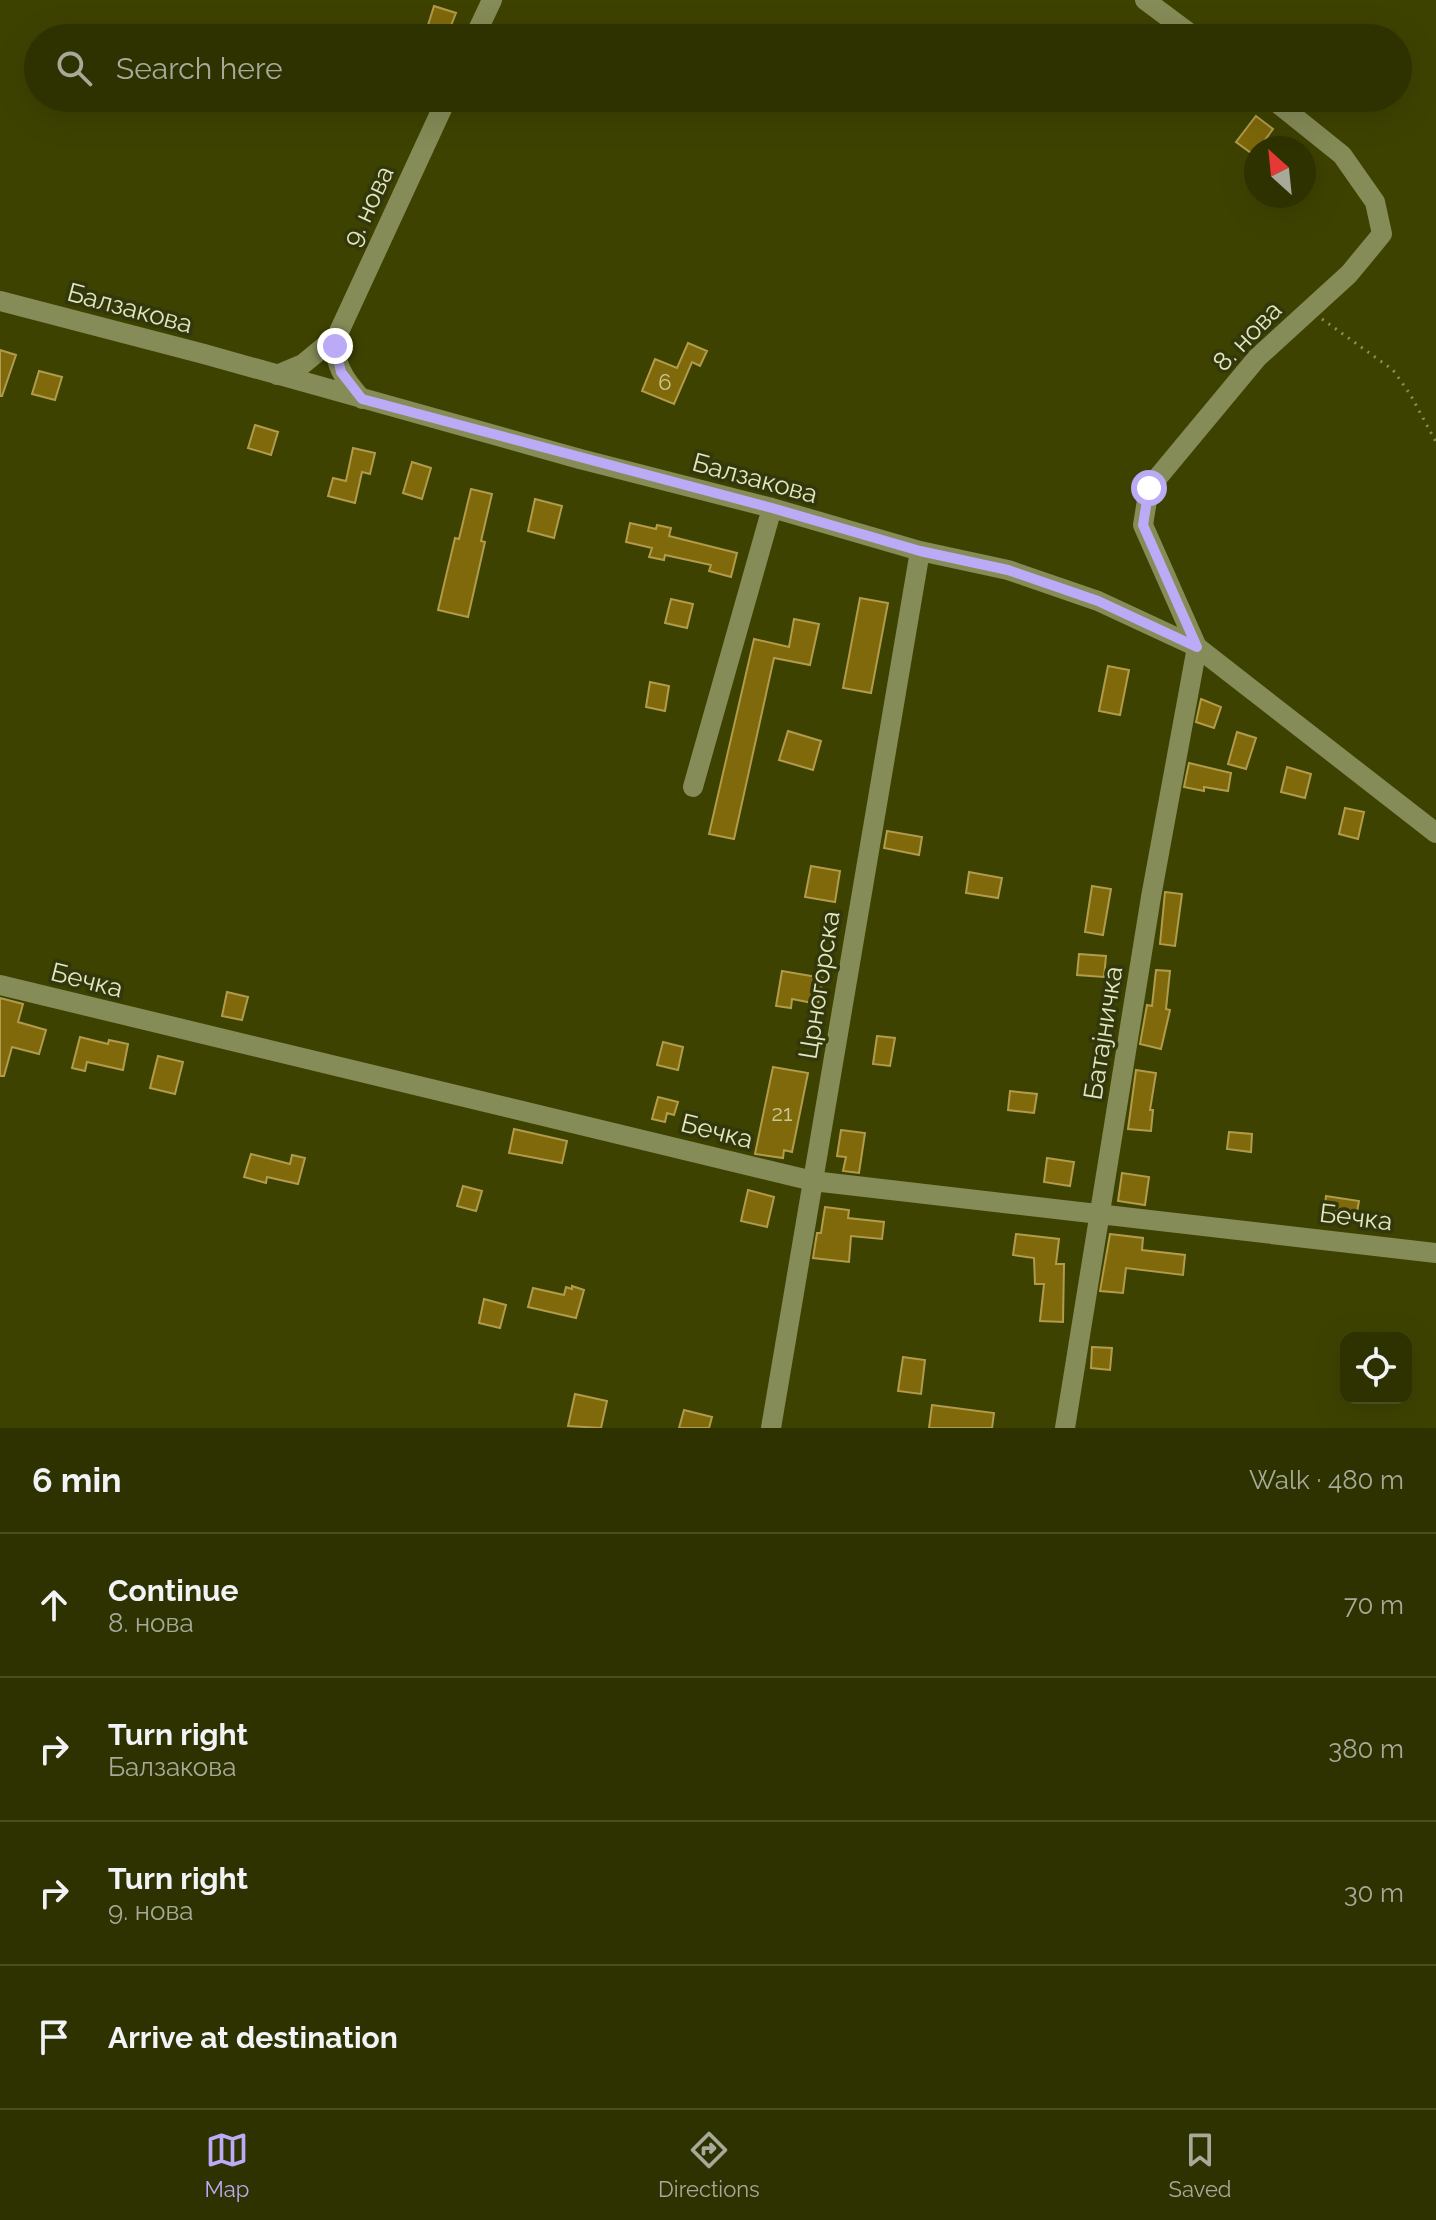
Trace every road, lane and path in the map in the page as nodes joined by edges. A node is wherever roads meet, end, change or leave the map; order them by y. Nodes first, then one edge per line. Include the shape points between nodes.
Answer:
1 (492, 0) edge
2 (1145, 0) edge
3 (481, 24) edge
4 (1177, 24) edge
5 (441, 112) edge
6 (1288, 112) edge
7 (0, 301) edge
8 (1309, 310) junction
9 (337, 336) junction
10 (277, 375) junction
11 (362, 399) junction
12 (1436, 442) edge
13 (772, 508) junction
14 (920, 551) junction
15 (1197, 647) junction
16 (693, 787) dead end
17 (1436, 833) edge
18 (0, 985) edge
19 (813, 1181) junction
20 (1100, 1213) junction
21 (1436, 1253) edge
22 (771, 1428) edge
23 (1065, 1428) edge

1 - 3 street
2 - 4 street
5 - 9 street, 9. нова
6 - 8 street, 8. нова via 1342,155 1375,202 1382,234
7 - 10 street, Балзакова
8 - 12 path via 1393,370
8 - 15 street, 8. нова via 1257,358 1149,488 1143,525
9 - 10 street, 9. нова via 303,364
9 - 11 street via 341,372
10 - 11 street, Балзакова
11 - 13 street, Балзакова
13 - 14 street, Балзакова
13 - 16 street
14 - 15 street, Балзакова via 1008,570 1098,601
14 - 19 street, Црногорска
15 - 17 street, Балзакова
15 - 20 street, Батајничка
18 - 19 street, Бечка
19 - 20 street, Бечка
19 - 22 street, Црногорска
20 - 21 street, Бечка
20 - 23 street, Батајничка

